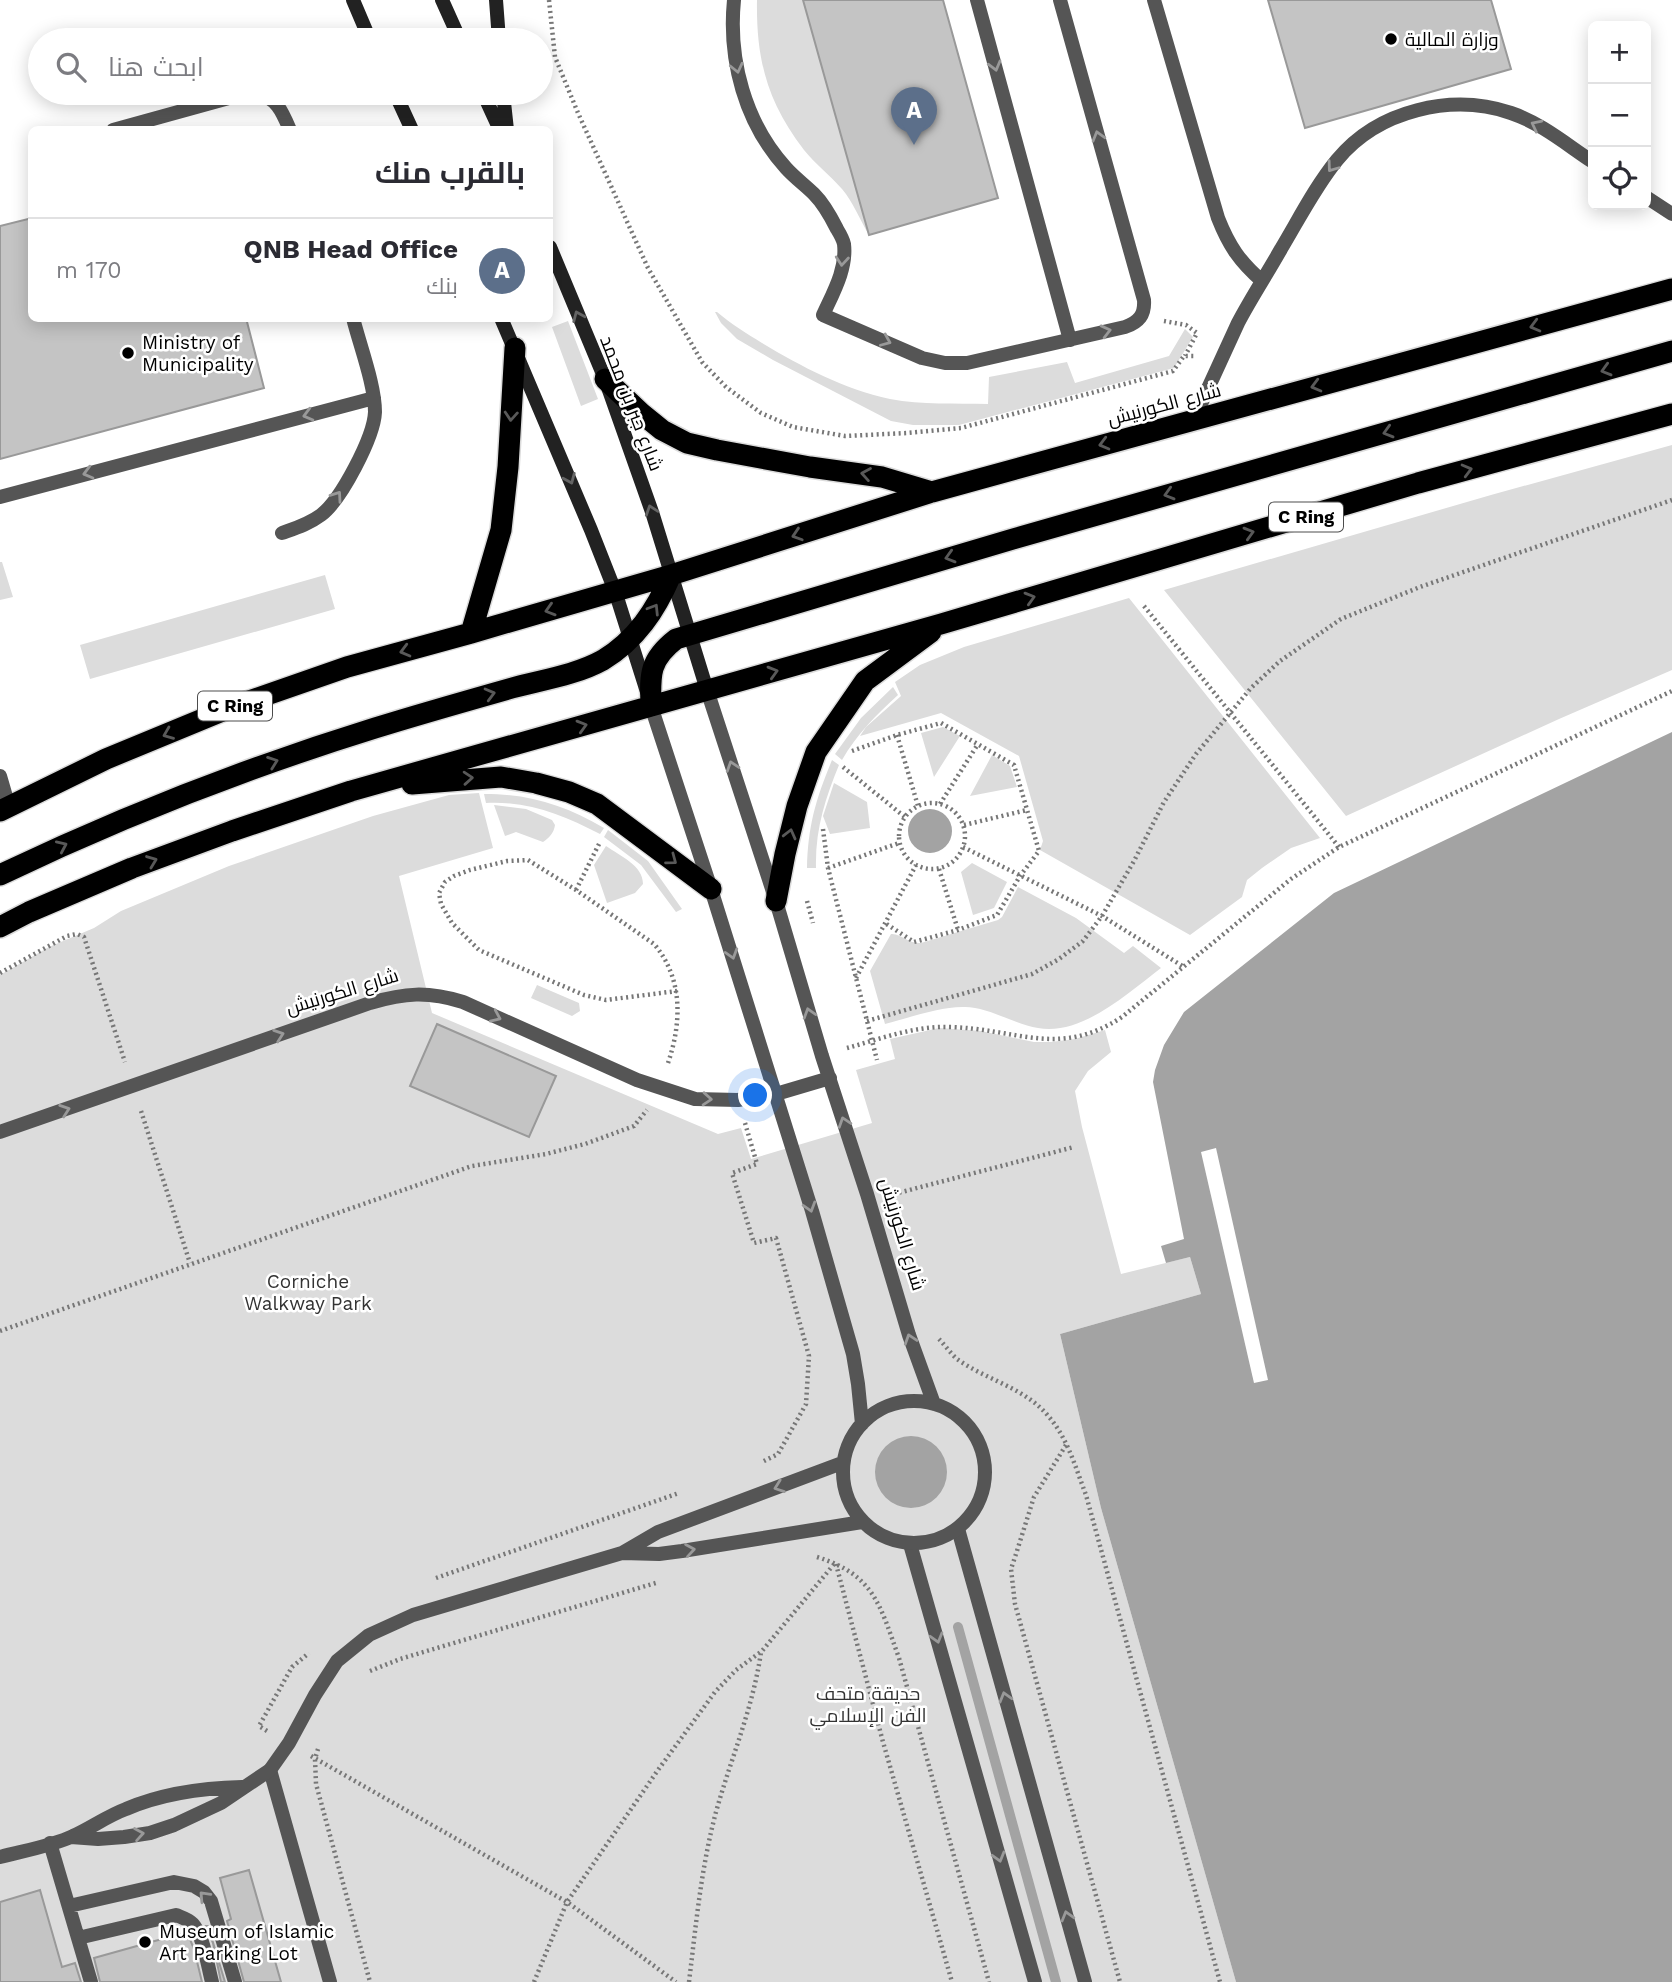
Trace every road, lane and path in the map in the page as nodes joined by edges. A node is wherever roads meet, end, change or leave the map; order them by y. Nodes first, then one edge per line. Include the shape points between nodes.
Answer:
1 (353, 0) edge
2 (442, 0) edge
3 (495, 0) edge
4 (734, 0) edge
5 (977, 0) edge
6 (1060, 0) edge
7 (1154, 0) edge
8 (365, 28) edge
9 (455, 28) edge
10 (498, 28) edge
11 (204, 105) edge
12 (277, 105) edge
13 (401, 105) edge
14 (489, 105) edge
15 (504, 105) edge
16 (127, 126) edge
17 (288, 126) edge
18 (410, 126) edge
19 (498, 126) edge
20 (507, 126) edge
21 (1588, 159) edge
22 (1651, 200) edge
23 (1672, 214) edge
24 (553, 254) edge
25 (1262, 281) junction
26 (1672, 289) edge
27 (354, 322) edge
28 (503, 322) edge
29 (1186, 325) dead end
30 (1070, 340) junction
31 (515, 348) junction
32 (1672, 351) edge
33 (1184, 356) dead end
34 (605, 379) junction
35 (374, 398) junction
36 (1672, 414) edge
37 (1194, 419) junction
38 (932, 492) junction
39 (0, 496) edge
40 (1672, 500) edge
41 (282, 533) dead end
42 (671, 575) junction
43 (615, 591) junction
44 (1144, 606) dead end
45 (942, 624) junction
46 (471, 634) junction
47 (690, 635) junction
48 (631, 639) junction
49 (707, 690) junction
50 (1672, 691) edge
51 (651, 706) junction
52 (1230, 712) junction
53 (897, 735) junction
54 (978, 744) junction
55 (841, 765) junction
56 (0, 776) edge
57 (836, 778) dead end
58 (351, 791) junction
59 (940, 804) junction
60 (918, 806) junction
61 (5, 809) edge
62 (1027, 810) junction
63 (905, 817) junction
64 (964, 825) junction
65 (823, 829) dead end
66 (601, 841) dead end
67 (899, 843) junction
68 (963, 847) junction
69 (1339, 848) junction
70 (916, 865) junction
71 (828, 867) junction
72 (939, 869) junction
73 (0, 875) edge
74 (1020, 876) junction
75 (807, 888) dead end
76 (711, 889) junction
77 (576, 890) junction
78 (776, 901) junction
79 (1102, 916) junction
80 (885, 923) junction
81 (0, 927) edge
82 (814, 927) dead end
83 (958, 930) junction
84 (1184, 967) junction
85 (856, 978) junction
86 (677, 991) junction
87 (867, 1021) junction
88 (844, 1035) dead end
89 (872, 1041) junction
90 (848, 1048) junction
91 (822, 1056) junction
92 (877, 1060) dead end
93 (668, 1063) dead end
94 (830, 1078) junction
95 (776, 1094) junction
96 (738, 1100) junction
97 (647, 1110) dead end
98 (0, 1132) edge
99 (1074, 1147) dead end
100 (891, 1186) dead end
101 (0, 1331) edge
102 (938, 1337) dead end
103 (933, 1404) junction
104 (862, 1423) junction
105 (1066, 1444) junction
106 (842, 1463) junction
107 (758, 1464) dead end
108 (686, 1490) dead end
109 (862, 1522) junction
110 (958, 1529) junction
111 (910, 1544) junction
112 (622, 1553) junction
113 (813, 1556) dead end
114 (835, 1563) junction
115 (431, 1580) dead end
116 (662, 1581) dead end
117 (313, 1650) dead end
118 (761, 1651) junction
119 (368, 1672) dead end
120 (321, 1739) dead end
121 (289, 1743) junction
122 (315, 1759) junction
123 (270, 1770) junction
124 (242, 1787) junction
125 (71, 1837) junction
126 (50, 1843) junction
127 (0, 1857) edge
128 (567, 1902) junction
129 (69, 1906) junction
130 (78, 1938) junction
131 (91, 1982) edge
132 (212, 1982) edge
133 (234, 1982) edge
134 (330, 1982) edge
135 (370, 1982) edge
136 (534, 1982) edge
137 (676, 1982) edge
138 (689, 1982) edge
139 (952, 1982) edge
140 (989, 1982) edge
141 (1035, 1982) edge
142 (1085, 1982) edge
143 (1120, 1982) edge
144 (1220, 1982) edge

1 - 8 street
2 - 9 street
3 - 10 street
4 -> 30 street via 734,61 745,100 762,136 786,168 816,195 844,243 841,275 823,315 922,358 945,363 967,363
5 -> 30 street
30 -> 6 street via 1133,323 1141,317 1144,300
7 - 25 street via 1218,218 1229,244
11 - 16 street
12 - 17 street
13 - 18 street
14 - 19 street
15 - 20 street
21 -> 25 street via 1512,113 1475,105 1437,105 1400,114 1366,133 1338,158
22 - 23 street
34 -> 24 street, شارع جبر بن محمد
25 - 37 street
26 -> 37 highway, شارع الكورنيش / C Ring
27 - 35 street
28 - 31 street
29 - 33 path via 1197,334
31 -> 43 street
31 -> 46 highway via 501,530
32 -> 47 highway
38 -> 34 highway via 882,477 687,443 662,430
42 -> 34 street, شارع جبر بن محمد
35 -> 39 street
41 -> 35 street via 304,526 338,498 372,431
45 -> 36 highway, C Ring
37 -> 38 highway, شارع الكورنيش / C Ring
38 -> 42 highway, شارع الكورنيش / C Ring
40 - 52 path via 1341,619 1280,661
42 - 43 highway, شارع الكورنيش / C Ring
42 - 47 street, شارع الكورنيش
48 -> 42 highway via 655,608
43 -> 46 highway, شارع الكورنيش / C Ring
43 - 48 street
44 - 52 path
49 -> 45 highway, C Ring
78 -> 45 highway via 797,806 816,752 865,681
46 -> 61 highway, شارع الكورنيش / C Ring via 347,667 232,707 106,759
47 - 49 street, شارع الكورنيش
47 - 51 highway via 676,639 654,662
48 - 51 street
73 -> 48 highway via 191,792 321,745 587,668
49 - 51 highway, C Ring
78 -> 49 street, شارع الكورنيش
50 - 69 path
58 -> 51 highway, C Ring
51 - 76 street
52 - 69 path
52 - 79 path via 1164,802
53 - 54 path via 941,723
53 - 55 path via 852,751
53 - 60 path
54 - 59 path
54 - 62 path via 1014,765
55 - 57 path
55 - 63 path
56 - 61 street
58 -> 76 highway via 501,777 558,789 597,804
81 -> 58 highway, C Ring via 132,868
59 - 60 path
59 - 64 path via 950,808
60 - 63 path
62 - 64 path
62 - 74 path via 1039,851
63 - 67 path
64 - 68 path
65 - 71 path
66 - 77 path
67 - 70 path
67 - 71 path
68 - 72 path via 958,857
68 - 74 path
69 - 84 path via 1304,869
70 - 72 path
70 - 80 path
71 - 85 path
72 - 83 path
74 - 79 path
74 - 83 path via 997,915
75 - 82 path
76 -> 95 street
77 - 86 path via 654,944 664,956
77 - 86 path via 528,860 517,860 454,876 439,893 452,923 479,950 584,995 606,1000
91 -> 78 street, شارع الكورنيش
79 - 84 path
79 - 87 path via 1083,941 1032,974
80 - 83 path via 914,942
80 - 85 path
84 - 89 path via 1108,1026 1075,1038 1043,1039 945,1027
85 - 87 path
86 - 93 path via 677,1028
87 - 89 path
88 - 90 path
89 - 90 path
89 - 92 path
90 - 91 path
91 - 94 street, شارع الكورنيش
94 - 95 street, شارع الكورنيش
103 -> 94 street, شارع الكورنيش
95 - 96 street, شارع الكورنيش
95 -> 104 street via 853,1354
98 -> 96 street, شارع الكورنيش via 370,1003 415,993 463,1002 657,1087 695,1098
96 - 107 path via 757,1164 732,1173 754,1243 776,1238 810,1356 806,1404 778,1454
97 - 101 path via 634,1126 584,1144 472,1166
99 - 100 path via 894,1195
102 - 105 path via 956,1358 1034,1403
103 - 104 street via 895,1404
103 - 110 street via 963,1420 982,1448 984,1492
104 - 106 street
105 - 143 path via 1034,1497 1011,1569 1012,1583
105 - 144 path via 1086,1495
106 - 109 street via 850,1505
106 -> 112 street via 658,1532
108 - 115 path
109 - 111 street via 892,1541
112 -> 109 street via 682,1552
110 - 111 street via 944,1538
142 -> 110 street
111 -> 141 street
112 - 121 street via 412,1615 369,1635 338,1661
113 - 114 path
114 - 118 path
114 - 139 path
114 - 140 path via 859,1579 881,1606 900,1658
116 - 119 path
117 - 121 path via 292,1667 259,1726
118 - 128 path via 715,1692
118 - 138 path via 751,1701 716,1813 698,1902
120 - 122 path
121 - 122 path
121 - 123 street
122 - 128 path
122 - 135 path via 316,1784
123 - 124 street
123 - 134 street
124 - 125 street via 192,1790 153,1799
125 -> 124 street via 150,1833 198,1815
125 - 126 street
126 - 127 street
126 - 129 street
128 - 136 path
128 - 137 path
129 - 130 street
133 -> 129 street via 211,1901 194,1886 174,1882
130 - 131 street
130 - 132 street via 176,1915 195,1926

